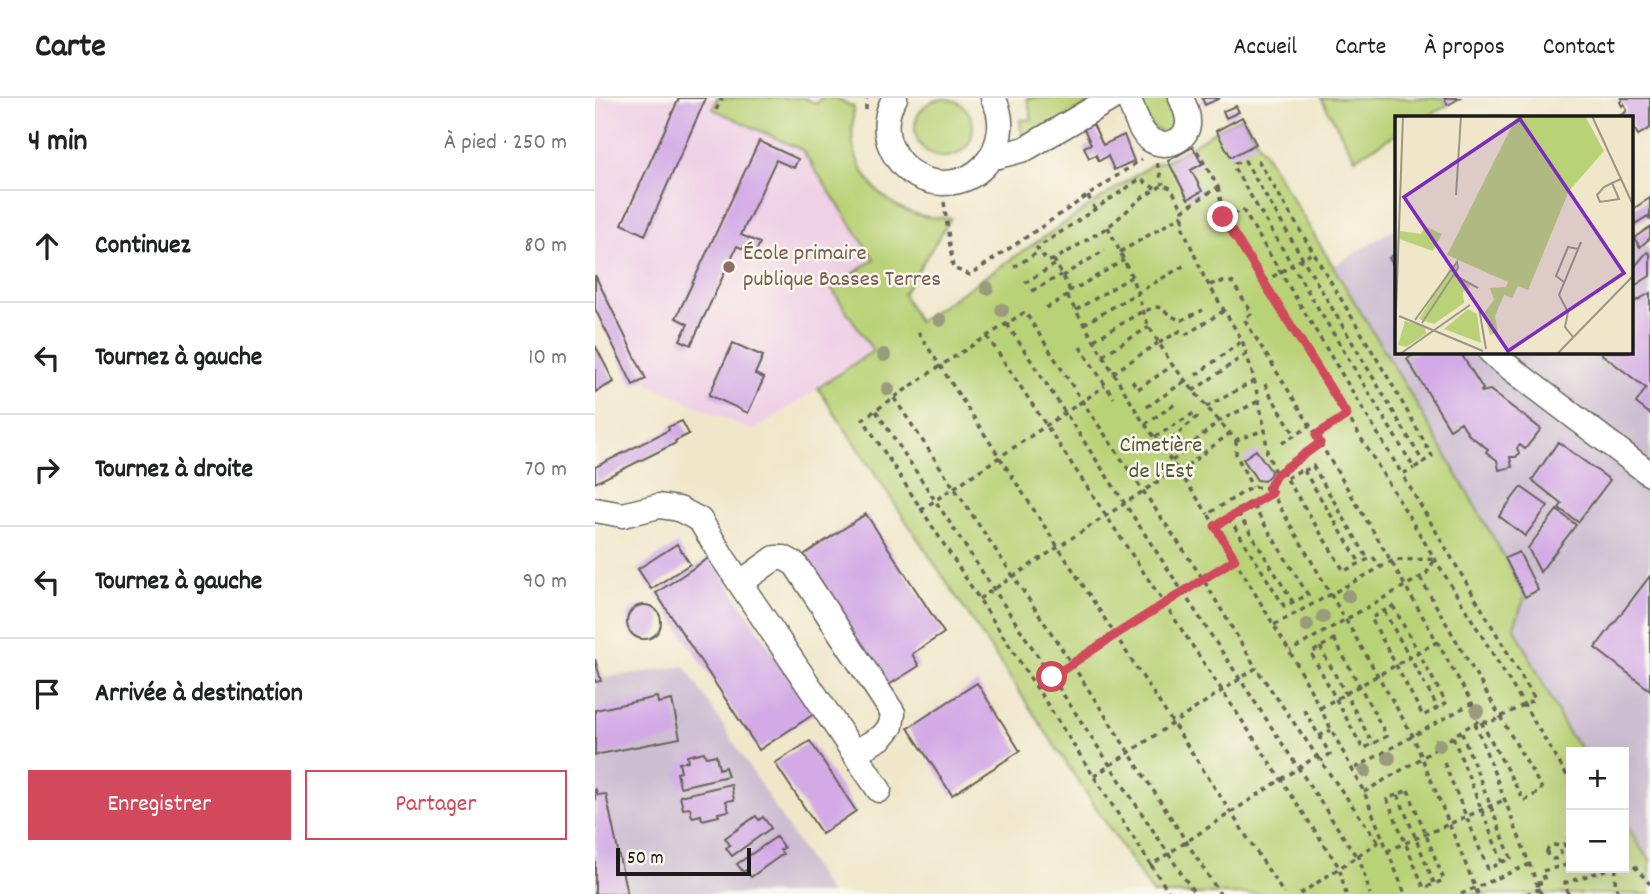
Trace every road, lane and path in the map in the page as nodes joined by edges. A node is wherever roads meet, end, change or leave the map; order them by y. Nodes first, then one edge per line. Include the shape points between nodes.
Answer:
1 (722, 98) edge
2 (866, 98) edge
3 (993, 98) edge
4 (1112, 98) edge
5 (1128, 98) edge
6 (1181, 98) edge
7 (889, 100) edge
8 (716, 110) dead end
9 (866, 120) dead end
10 (1190, 134) junction
11 (1156, 154) junction
12 (991, 158) junction
13 (1258, 160) dead end
14 (1163, 185) junction
15 (1218, 187) junction
16 (1156, 189) junction
17 (934, 196) dead end
18 (1088, 196) junction
19 (1095, 209) junction
20 (1183, 213) junction
21 (1224, 218) junction
22 (1108, 227) junction
23 (1105, 250) dead end
24 (1040, 251) junction
25 (1120, 252) junction
26 (1314, 252) junction
27 (1303, 259) junction
28 (1124, 260) junction
29 (1055, 262) junction
30 (1185, 265) dead end
31 (1292, 266) junction
32 (1014, 267) dead end
33 (1281, 272) junction
34 (1062, 275) junction
35 (1131, 276) junction
36 (1264, 282) junction
37 (1025, 283) dead end
38 (1210, 285) junction
39 (1068, 290) junction
40 (1032, 291) dead end
41 (1137, 293) junction
42 (1067, 296) junction
43 (1046, 307) dead end
44 (1076, 310) junction
45 (1203, 310) dead end
46 (1225, 310) junction
47 (1143, 311) junction
48 (1007, 324) junction
49 (1084, 324) junction
50 (1149, 327) junction
51 (918, 331) dead end
52 (987, 336) junction
53 (1094, 340) junction
54 (1243, 341) junction
55 (1158, 343) junction
56 (1080, 346) dead end
57 (1246, 353) junction
58 (1493, 354) edge
59 (1103, 355) junction
60 (940, 366) junction
61 (1173, 366) junction
62 (1113, 373) junction
63 (1196, 375) dead end
64 (1132, 381) dead end
65 (1185, 381) junction
66 (1255, 381) junction
67 (1265, 384) dead end
68 (1105, 386) junction
69 (1193, 391) junction
70 (894, 398) junction
71 (1114, 398) dead end
72 (1082, 401) junction
73 (1259, 401) junction
74 (1177, 403) dead end
75 (1147, 407) dead end
76 (1206, 407) junction
77 (876, 411) junction
78 (1065, 412) junction
79 (1347, 415) junction
80 (1219, 421) junction
81 (1145, 424) junction
82 (1046, 425) junction
83 (1310, 426) junction
84 (1265, 430) junction
85 (1230, 433) junction
86 (1296, 435) junction
87 (1316, 435) junction
88 (1155, 437) junction
89 (1236, 440) junction
90 (1282, 443) dead end
91 (1320, 443) junction
92 (1162, 447) junction
93 (999, 456) junction
94 (1171, 461) junction
95 (1423, 462) junction
96 (1414, 468) junction
97 (1282, 470) junction
98 (1178, 471) junction
99 (1304, 471) junction
100 (1402, 474) junction
101 (1650, 474) edge
102 (1276, 475) junction
103 (1287, 478) junction
104 (1252, 487) junction
105 (954, 488) junction
106 (1143, 491) junction
107 (1270, 491) junction
108 (935, 500) junction
109 (1125, 503) junction
110 (1252, 505) junction
111 (595, 510) edge
112 (921, 510) junction
113 (1238, 513) junction
114 (1208, 514) junction
115 (1106, 515) junction
116 (1229, 518) junction
117 (1215, 526) junction
118 (1058, 547) junction
119 (1235, 559) junction
120 (1368, 559) junction
121 (1435, 559) junction
122 (1391, 561) junction
123 (1360, 563) junction
124 (1380, 567) junction
125 (1013, 576) junction
126 (1420, 578) junction
127 (1203, 579) junction
128 (740, 583) junction
129 (1405, 586) junction
130 (994, 589) junction
131 (1183, 592) junction
132 (1330, 594) junction
133 (979, 599) junction
134 (1293, 602) junction
135 (1164, 604) junction
136 (1384, 611) junction
137 (1345, 620) junction
138 (1274, 625) junction
139 (1115, 635) junction
140 (1437, 642) junction
141 (1320, 647) junction
142 (1289, 652) junction
143 (1419, 652) junction
144 (1410, 657) junction
145 (1072, 664) junction
146 (1396, 665) junction
147 (1256, 668) junction
148 (1377, 675) junction
149 (1052, 677) junction
150 (1240, 678) junction
151 (1360, 685) junction
152 (1037, 688) junction
153 (1222, 690) junction
154 (1345, 694) junction
155 (1336, 699) junction
156 (1472, 703) junction
157 (1524, 705) junction
158 (1320, 708) junction
159 (1438, 708) junction
160 (1304, 710) dead end
161 (1501, 717) junction
162 (1477, 722) junction
163 (1172, 723) junction
164 (1331, 730) junction
165 (1461, 731) junction
166 (1319, 736) junction
167 (1413, 736) junction
168 (1453, 737) junction
169 (1373, 744) junction
170 (1129, 751) junction
171 (854, 753) junction
172 (1317, 756) junction
173 (1422, 758) junction
174 (1321, 761) junction
175 (1444, 763) dead end
176 (1110, 765) junction
177 (1299, 768) junction
178 (1352, 770) junction
179 (1566, 774) edge
180 (1094, 776) junction
181 (1281, 780) junction
182 (879, 790) dead end
183 (1364, 792) junction
184 (1398, 794) junction
185 (1504, 800) junction
186 (1491, 806) junction
187 (1481, 810) junction
188 (1231, 813) junction
189 (1466, 816) junction
190 (1449, 824) junction
191 (1427, 834) junction
192 (1416, 838) junction
193 (1187, 841) junction
194 (1380, 841) junction
195 (1565, 841) joint
196 (1405, 843) junction
197 (1557, 846) junction
198 (1566, 848) edge
199 (1387, 851) junction
200 (1566, 853) edge
201 (1169, 854) junction
202 (1357, 855) junction
203 (1559, 857) junction
204 (1502, 862) junction
205 (1530, 864) junction
206 (1151, 865) junction
207 (1566, 865) edge
208 (1629, 866) edge
209 (1339, 867) junction
210 (1596, 873) edge
211 (1616, 873) edge
212 (1434, 884) junction
213 (1537, 884) junction
214 (1650, 884) edge
215 (1476, 888) junction
216 (1540, 892) edge
217 (1170, 894) edge
218 (1195, 894) edge
219 (1220, 894) edge
220 (1284, 894) edge
221 (1300, 894) edge
222 (1346, 894) edge
223 (1370, 894) edge
224 (1405, 894) edge
225 (1461, 894) edge
226 (1478, 894) edge
227 (1527, 894) edge
228 (1568, 894) edge
229 (1619, 894) edge

1 - 8 path
2 - 9 path
3 - 12 street via 1001,122
4 - 12 street via 1025,149
5 - 11 street via 1145,135 1157,143
6 - 10 street
7 - 12 street via 888,140 908,171 943,184 962,181
10 - 11 street via 1186,131
10 - 15 path
11 - 14 path
11 - 18 path
13 - 26 path
14 - 16 path
14 - 20 path via 1171,188
15 - 20 path
15 - 21 path
16 - 19 path via 1140,178
16 - 22 path
17 - 18 path via 945,202 953,268 970,275
18 - 19 path
19 - 24 path via 1037,247
20 - 25 path
20 - 38 path via 1183,228
21 - 33 path via 1243,210
21 - 36 path
22 - 25 path
22 - 29 path
23 - 34 path
24 - 29 path via 1047,261
24 - 32 path
25 - 28 path
26 - 27 path
26 - 95 path via 1432,456
27 - 31 path
27 - 31 path via 1245,161 1235,163
27 - 95 path
28 - 35 path
28 - 39 path
29 - 34 path
29 - 37 path
30 - 41 path
31 - 33 path
31 - 96 path
33 - 36 path
33 - 100 path
34 - 39 path
34 - 40 path
35 - 41 path
35 - 44 path
36 - 79 path
38 - 46 path
38 - 83 path via 1232,282 1250,310 1244,319
39 - 42 path
41 - 47 path
41 - 49 path
42 - 43 path
42 - 44 path
44 - 49 path
45 - 47 path via 1180,321 1158,307
46 - 54 path
46 - 55 path via 1187,334 1180,331
47 - 50 path
47 - 53 path
48 - 52 path
48 - 72 path via 1025,312
48 - 78 path
49 - 53 path
50 - 55 path
50 - 59 path
51 - 60 path
52 - 60 path
52 - 82 path
53 - 59 path
54 - 57 path
54 - 63 path
55 - 61 path
55 - 62 path
56 - 68 path
57 - 66 path
57 - 69 path
58 - 101 street
59 - 62 path
60 - 70 path
60 - 93 path
61 - 64 path via 1138,389
61 - 65 path
62 - 81 path
65 - 69 path
65 - 75 path
66 - 73 path
66 - 76 path
67 - 86 path
68 - 71 path
68 - 72 path
69 - 76 path
70 - 77 path
70 - 105 path
72 - 78 path
72 - 106 path
73 - 80 path
73 - 84 path
74 - 81 path
76 - 80 path
77 - 108 path
77 - 112 path via 863,419
78 - 82 path
78 - 109 path
79 - 87 path
79 - 121 path
80 - 85 path
80 - 94 path
81 - 88 path
82 - 93 path
82 - 115 path
83 - 86 path
83 - 87 path
84 - 89 path
84 - 102 path
85 - 89 path
85 - 98 path
86 - 90 path
87 - 91 path
88 - 92 path
88 - 92 path via 1194,413 1197,417
89 - 104 path via 1236,454
91 - 97 path
91 - 122 path
92 - 94 path
93 - 105 path
93 - 118 path
94 - 98 path
95 - 96 path
96 - 100 path
97 - 102 path
97 - 103 path
98 - 106 path
98 - 114 path
99 - 103 path
99 - 120 path via 1313,466
99 - 123 path
100 - 157 path via 1535,699
102 - 107 path
103 - 123 path via 1344,571
104 - 107 path
104 - 114 path
105 - 108 path
105 - 125 path
106 - 109 path
106 - 127 path
107 - 110 path
107 - 132 path
108 - 112 path
108 - 130 path
109 - 115 path
109 - 131 path
110 - 113 path
110 - 134 path via 1308,595
111 - 128 street via 623,515 659,506 679,509 700,520
112 - 133 path
113 - 116 path
113 - 134 path
114 - 117 path
115 - 118 path
115 - 135 path
116 - 117 path
116 - 134 path via 1284,606
117 - 119 path
118 - 125 path
118 - 139 path
119 - 127 path
119 - 138 path
120 - 123 path
120 - 124 path via 1373,557
121 - 122 path
121 - 126 path
121 - 157 path
122 - 124 path
122 - 129 path
124 - 132 path
125 - 130 path
125 - 145 path
126 - 129 path
126 - 161 path
127 - 131 path
127 - 147 path
128 - 171 street
128 - 171 street via 775,558 795,564 893,713 891,726 882,737
129 - 137 path
129 - 140 path
130 - 133 path
130 - 149 path
131 - 135 path
131 - 150 path
132 - 137 path
132 - 138 path
133 - 152 path
135 - 139 path
135 - 153 path
136 - 143 path via 1393,607
136 - 144 path
136 - 146 path via 1371,618
137 - 142 path
137 - 148 path
138 - 142 path
139 - 145 path
139 - 163 path
140 - 143 path
140 - 156 path
141 - 151 path via 1334,639
141 - 154 path
141 - 155 path via 1311,653
142 - 158 path
143 - 144 path
143 - 159 path via 1446,703
144 - 146 path
144 - 159 path
145 - 149 path
145 - 170 path
146 - 148 path
146 - 159 path via 1423,716
147 - 150 path
147 - 172 path
148 - 151 path
148 - 167 path
149 - 152 path
149 - 176 path
150 - 153 path
150 - 177 path
151 - 154 path
151 - 169 path via 1387,736
152 - 180 path
153 - 163 path
153 - 181 path
154 - 155 path
154 - 169 path
155 - 158 path
155 - 169 path via 1363,749
156 - 162 path
156 - 167 path
157 - 161 path
157 - 179 path
158 - 164 path
160 - 166 path
161 - 162 path
161 - 162 path via 1541,787 1524,801
162 - 165 path
162 - 185 path
163 - 170 path
163 - 188 path
164 - 166 path
164 - 178 path
165 - 168 path
165 - 186 path
166 - 174 path via 1330,754
167 - 173 path
167 - 178 path
168 - 173 path
168 - 187 path
170 - 176 path
170 - 193 path
171 - 182 street
172 - 174 path
172 - 177 path
173 - 183 path
173 - 190 path
174 - 194 path
175 - 189 path
176 - 180 path
176 - 201 path
177 - 181 path
177 - 202 path
178 - 183 path
180 - 206 path
181 - 188 path
181 - 209 path
183 - 194 path
184 - 191 path via 1408,790
184 - 192 path
184 - 196 path via 1387,799
185 - 186 path
185 - 205 path
186 - 187 path
186 - 204 path via 1511,858
187 - 189 path
187 - 204 path
188 - 193 path
188 - 220 path
189 - 190 path
189 - 204 path via 1488,869
190 - 191 path
190 - 215 path
191 - 192 path
191 - 212 path via 1444,880
192 - 196 path
192 - 212 path
193 - 201 path
193 - 219 path
194 - 199 path
194 - 202 path
195 - 197 path
195 - 198 path
196 - 199 path
196 - 212 path via 1424,888
197 - 203 path
197 - 203 path via 1550,846 1547,853 1551,859
199 - 224 path
200 - 203 path
201 - 206 path
201 - 218 path
202 - 209 path
202 - 223 path
205 - 213 path
205 - 215 path
206 - 217 path
207 - 213 path via 1542,872 1545,881
208 - 214 path
209 - 221 path
209 - 222 path
210 - 228 path via 1565,883
211 - 229 path
213 - 216 path
215 - 225 path
215 - 226 path
216 - 227 path

